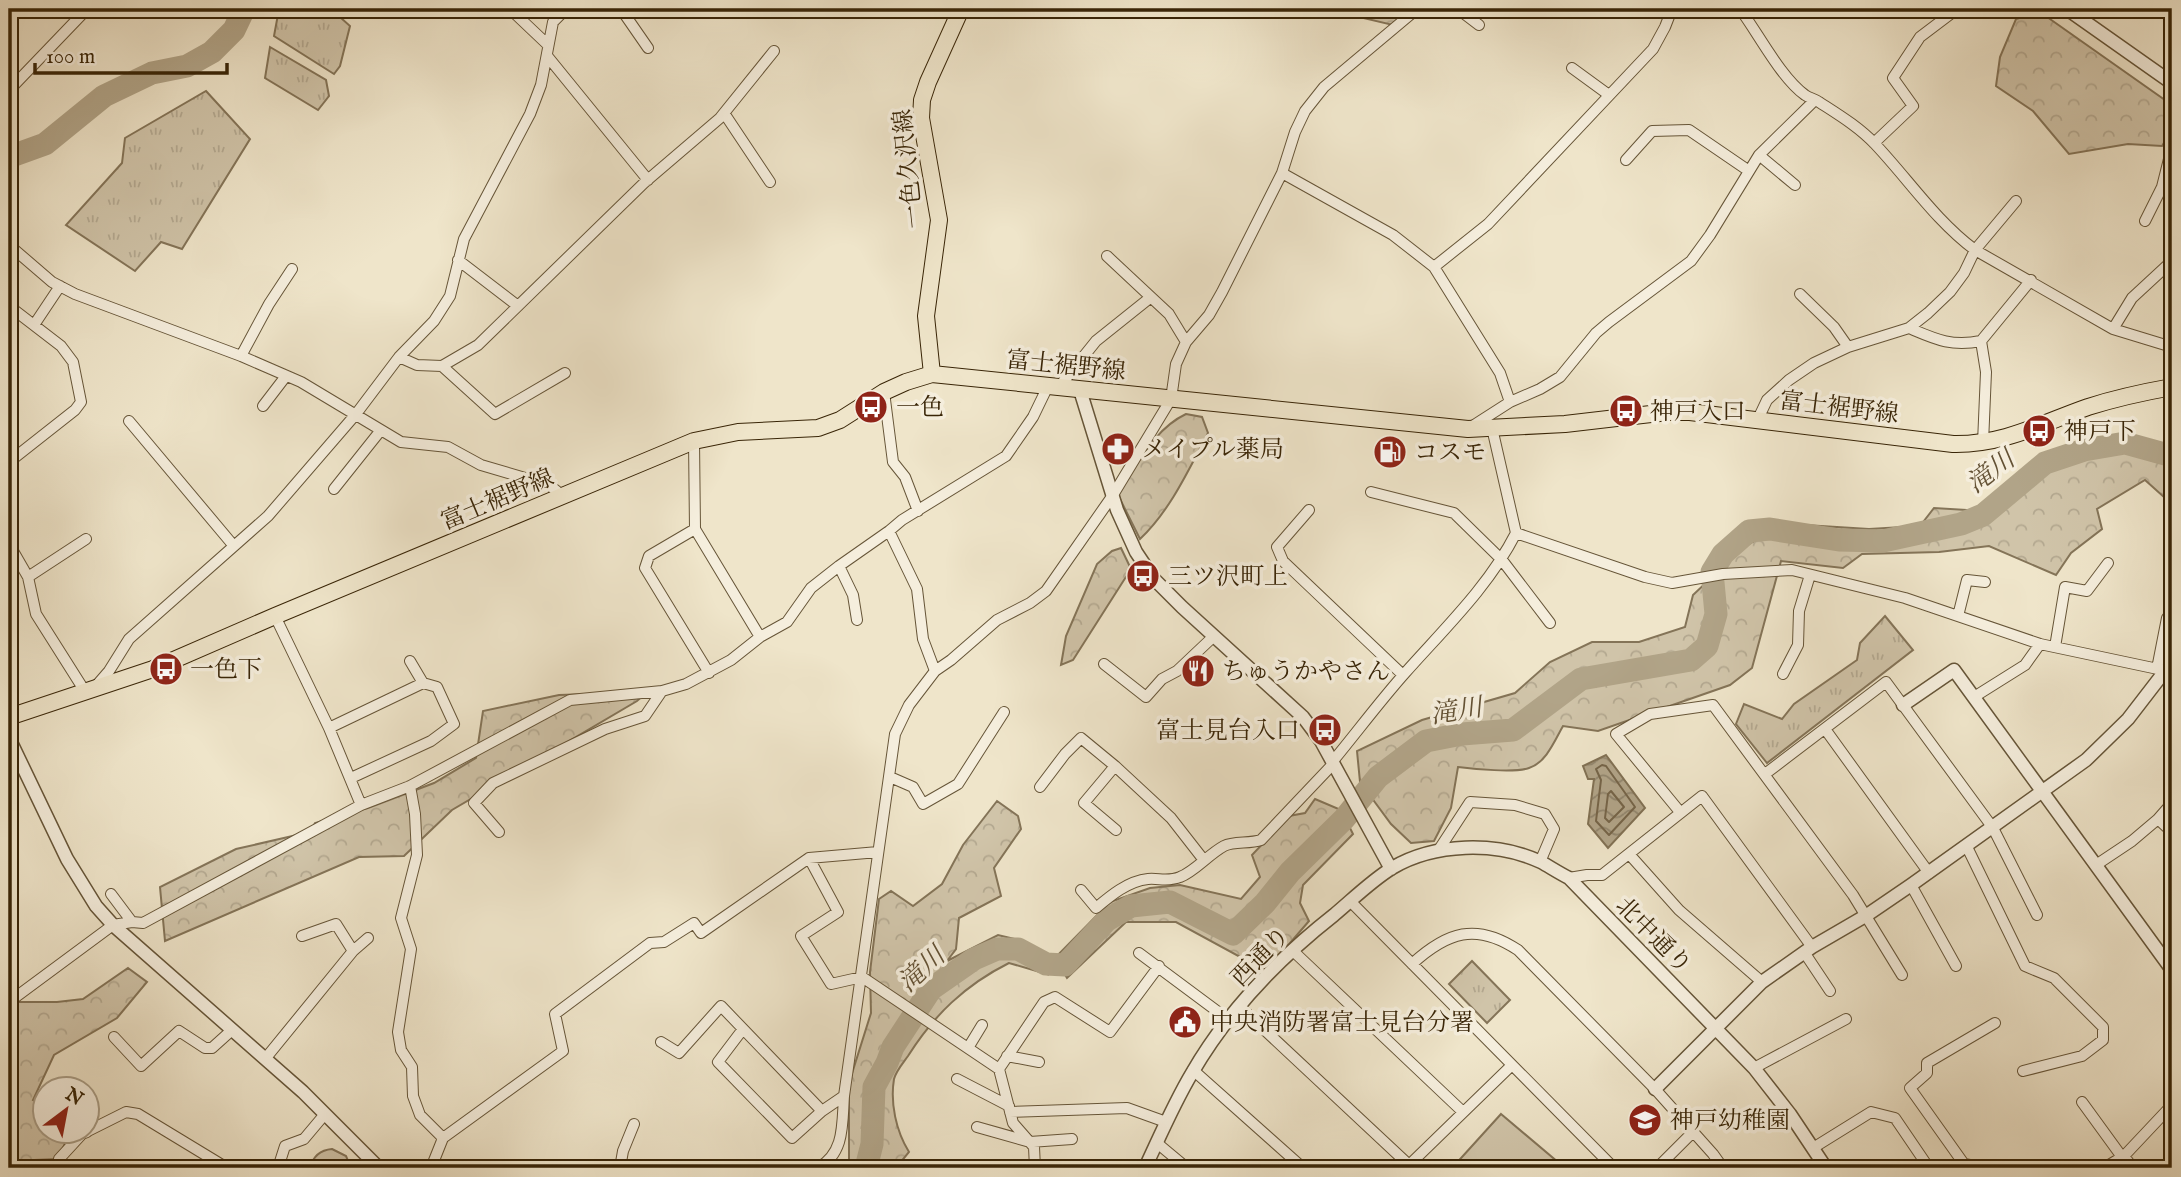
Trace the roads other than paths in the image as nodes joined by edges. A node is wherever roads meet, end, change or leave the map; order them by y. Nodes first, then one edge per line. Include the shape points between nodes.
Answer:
1 (87, 9) edge
2 (510, 9) edge
3 (566, 9) edge
4 (621, 9) edge
5 (961, 9) edge
6 (1417, 9) edge
7 (1458, 9) edge
8 (1672, 9) edge
9 (1740, 9) edge
10 (1957, 9) edge
11 (2067, 9) edge
12 (1479, 25) dead end
13 (548, 45) junction
14 (648, 48) dead end
15 (774, 51) dead end
16 (548, 57) junction
17 (1572, 68) dead end
18 (2172, 83) edge
19 (9, 86) edge
20 (1609, 95) junction
21 (1815, 100) junction
22 (724, 113) junction
23 (1874, 143) junction
24 (2172, 147) edge
25 (1759, 155) junction
26 (1626, 160) dead end
27 (1749, 171) junction
28 (1282, 173) junction
29 (648, 180) junction
30 (770, 182) dead end
31 (1795, 185) dead end
32 (2016, 201) dead end
33 (2145, 221) dead end
34 (9, 246) edge
35 (1975, 250) junction
36 (1107, 256) dead end
37 (458, 260) junction
38 (2172, 261) edge
39 (1434, 267) junction
40 (292, 269) dead end
41 (2031, 280) junction
42 (60, 286) junction
43 (1800, 294) dead end
44 (1152, 297) junction
45 (9, 306) edge
46 (518, 306) junction
47 (34, 325) junction
48 (1909, 328) junction
49 (2113, 329) junction
50 (1981, 341) junction
51 (1185, 342) junction
52 (1848, 347) junction
53 (2172, 347) edge
54 (241, 356) junction
55 (399, 357) junction
56 (442, 366) junction
57 (565, 373) dead end
58 (932, 374) junction
59 (286, 376) junction
60 (1054, 386) junction
61 (2172, 387) edge
62 (1080, 390) junction
63 (884, 392) junction
64 (1171, 399) junction
65 (1510, 402) junction
66 (263, 406) dead end
67 (356, 414) junction
68 (1758, 419) junction
69 (129, 421) dead end
70 (1492, 428) junction
71 (1468, 429) junction
72 (381, 430) junction
73 (694, 442) junction
74 (1983, 443) junction
75 (9, 462) edge
76 (334, 489) dead end
77 (1371, 492) dead end
78 (1113, 495) junction
79 (563, 496) junction
80 (1309, 510) dead end
81 (918, 511) junction
82 (695, 529) junction
83 (889, 531) junction
84 (1516, 533) junction
85 (86, 539) dead end
86 (9, 545) edge
87 (233, 545) junction
88 (1502, 560) junction
89 (2108, 563) dead end
90 (839, 566) junction
91 (1810, 575) junction
92 (28, 577) junction
93 (1985, 582) dead end
94 (2172, 613) edge
95 (275, 616) junction
96 (1958, 616) junction
97 (857, 620) dead end
98 (1550, 623) dead end
99 (1213, 636) junction
100 (760, 637) junction
101 (2040, 644) junction
102 (2055, 647) junction
103 (410, 661) dead end
104 (1104, 664) dead end
105 (935, 671) junction
106 (2165, 671) edge
107 (709, 673) junction
108 (1783, 674) dead end
109 (1403, 675) junction
110 (423, 683) junction
111 (662, 691) junction
112 (89, 692) junction
113 (1974, 697) junction
114 (1903, 705) junction
115 (1004, 712) dead end
116 (9, 717) edge
117 (329, 728) junction
118 (1825, 729) junction
119 (9, 738) edge
120 (1335, 765) junction
121 (1115, 766) junction
122 (1765, 774) junction
123 (890, 777) junction
124 (351, 778) junction
125 (410, 786) junction
126 (1040, 788) dead end
127 (2043, 790) junction
128 (2172, 803) edge
129 (360, 804) junction
130 (1680, 812) junction
131 (2158, 819) junction
132 (1993, 828) junction
133 (1116, 830) dead end
134 (499, 832) dead end
135 (2172, 832) edge
136 (1967, 846) junction
137 (1438, 851) junction
138 (878, 852) junction
139 (1629, 855) junction
140 (809, 858) junction
141 (1203, 859) junction
142 (1540, 862) junction
143 (2096, 865) junction
144 (1391, 869) junction
145 (1929, 873) junction
146 (1569, 878) junction
147 (1911, 886) junction
148 (1081, 890) dead end
149 (111, 894) dead end
150 (1350, 901) junction
151 (1867, 915) junction
152 (2037, 915) dead end
153 (132, 922) junction
154 (113, 925) junction
155 (302, 936) dead end
156 (368, 938) dead end
157 (1292, 950) junction
158 (1808, 950) junction
159 (354, 951) junction
160 (1139, 953) dead end
161 (1412, 964) junction
162 (1159, 966) junction
163 (1956, 966) dead end
164 (2172, 970) edge
165 (1902, 975) dead end
166 (862, 977) junction
167 (1762, 982) junction
168 (1830, 991) dead end
169 (9, 1002) edge
170 (1240, 1007) junction
171 (1846, 1019) dead end
172 (1229, 1020) junction
173 (1995, 1023) dead end
174 (982, 1025) dead end
175 (1717, 1028) junction
176 (743, 1029) junction
177 (232, 1030) junction
178 (114, 1037) dead end
179 (661, 1042) dead end
180 (968, 1048) junction
181 (1007, 1056) junction
182 (265, 1059) junction
183 (1039, 1062) dead end
184 (1512, 1065) junction
185 (1754, 1068) junction
186 (999, 1069) junction
187 (1193, 1070) junction
188 (2023, 1071) dead end
189 (957, 1079) dead end
190 (1655, 1088) junction
191 (844, 1096) junction
192 (2082, 1101) dead end
193 (2172, 1105) edge
194 (1010, 1109) junction
195 (822, 1111) junction
196 (1463, 1112) junction
197 (325, 1114) junction
198 (1166, 1122) junction
199 (102, 1124) edge
200 (634, 1124) dead end
201 (977, 1127) dead end
202 (1693, 1132) junction
203 (443, 1138) junction
204 (1072, 1139) dead end
205 (1030, 1142) junction
206 (1157, 1143) junction
207 (71, 1146) edge
208 (1814, 1148) junction
209 (2123, 1157) junction
210 (1407, 1166) edge
211 (57, 1168) edge
212 (226, 1168) edge
213 (278, 1168) edge
214 (379, 1168) edge
215 (431, 1168) edge
216 (620, 1168) edge
217 (818, 1168) edge
218 (1035, 1168) edge
219 (1145, 1168) edge
220 (1187, 1168) edge
221 (1303, 1168) edge
222 (1614, 1168) edge
223 (1657, 1168) edge
224 (1723, 1168) edge
225 (1826, 1168) edge
226 (1929, 1168) edge
227 (1987, 1168) edge
228 (2104, 1168) edge
229 (2133, 1168) edge

1 - 19 street
2 - 13 street
3 - 13 street via 553,22
4 - 14 street
5 - 58 main road, 一色久沢線 via 922,100 921,118 939,220 926,316
6 - 28 street via 1324,87 1305,111
7 - 12 street
8 - 20 street via 1653,49
9 - 21 street via 1789,79
10 - 23 street via 1920,37 1893,78 1913,106
11 - 18 street
13 - 16 street
15 - 22 street
16 - 29 street
16 - 37 street via 530,114 464,239
17 - 20 street
20 - 39 street via 1488,224
21 - 23 street
21 - 25 street
22 - 29 street
22 - 30 street
23 - 35 street via 1939,219
24 - 33 street via 2162,187
25 - 27 street
25 - 31 street
26 - 27 street via 1652,131 1689,130
27 - 65 street via 1691,261 1596,333 1560,377
28 - 39 street via 1393,235
28 - 51 street via 1209,315
29 - 46 street
32 - 35 street
34 - 42 street
35 - 41 street
35 - 48 street via 1950,292
36 - 44 street
37 - 46 street
37 - 55 street via 450,296 434,321
38 - 49 street via 2132,298
39 - 65 street via 1500,373
40 - 54 street
41 - 49 street
41 - 50 street
42 - 47 street
42 - 54 street
43 - 52 street
44 - 51 street via 1169,314
44 - 60 street via 1096,341
45 - 47 street
46 - 56 street via 478,345
47 - 75 street via 73,362 80,402
48 - 50 street via 1944,343
48 - 52 street
49 - 53 street
50 - 74 street via 1986,372
51 - 64 street
52 - 68 street via 1789,380 1767,400
54 - 59 street
55 - 56 street via 417,365
55 - 67 street
56 - 57 street via 495,414
58 - 60 main road, 富士裾野線
58 - 63 main road, 富士裾野線
59 - 66 street
59 - 67 street
60 - 62 main road, 富士裾野線
60 - 81 street via 1006,456
61 - 74 main road, 富士裾野線 via 2128,395
62 - 64 main road, 富士裾野線
62 - 78 street
63 - 73 main road, 富士裾野線 via 840,420 817,428 738,432
63 - 81 street via 893,462 905,477
64 - 71 main road, 富士裾野線
64 - 78 street
65 - 71 street
67 - 72 street
67 - 87 street via 268,516
68 - 70 main road, 富士裾野線 via 1668,411
68 - 74 main road, 富士裾野線 via 1953,444
69 - 87 street
70 - 71 main road, 富士裾野線
70 - 84 street
72 - 76 street
72 - 79 street via 401,442 448,447 481,465 549,485
73 - 79 main road, 富士裾野線
73 - 82 street
77 - 88 street via 1454,513
78 - 99 street via 1136,552 1154,579
78 - 105 street via 1046,591 997,620
79 - 95 main road, 富士裾野線
80 - 109 street via 1277,547 1283,561
81 - 83 street
82 - 100 street
82 - 107 street via 649,556 645,568
83 - 90 street
83 - 105 street via 917,589 923,639
84 - 88 street
84 - 91 street via 1672,583 1792,570
85 - 92 street
86 - 92 street
87 - 112 street via 129,639
88 - 98 street
88 - 109 street
89 - 102 street via 2087,591 2065,587
90 - 97 street via 853,596
90 - 100 street via 811,588 787,622
91 - 96 street
91 - 108 street via 1799,611 1798,645
92 - 112 street via 36,614
93 - 96 street via 1968,580
94 - 106 street via 2167,618
95 - 112 main road, 富士裾野線
95 - 117 street
96 - 101 street
99 - 104 street via 1177,671 1161,678 1146,697
99 - 120 street via 1303,717
100 - 107 street
101 - 102 street
101 - 113 street via 2025,665
102 - 106 street
103 - 110 street
105 - 123 street via 909,705 895,734
106 - 127 street via 2128,719 2086,760
107 - 111 street
109 - 120 street
110 - 117 street
110 - 124 street via 437,687 454,724 430,741
111 - 125 street via 570,700
111 - 134 street via 645,716 606,729 493,783 474,803
112 - 116 main road, 富士裾野線
113 - 114 street via 1954,670
113 - 127 street
114 - 118 street via 1886,682
114 - 132 street
115 - 123 street via 958,784 923,804 913,787
117 - 124 street
118 - 122 street
118 - 145 street
119 - 154 street via 67,859
120 - 141 street via 1261,840 1228,844
120 - 144 street
121 - 126 street via 1081,738
121 - 133 street via 1084,803
121 - 141 street via 1171,818
122 - 130 street via 1713,705 1650,714 1616,734
122 - 151 street
123 - 138 street
124 - 129 street
125 - 129 street
125 - 203 street via 417,855 401,918 411,949 398,1032 401,1051 412,1067 413,1096 420,1115
127 - 132 street
127 - 143 street
128 - 131 street
129 - 153 street via 143,923
130 - 139 street
130 - 158 street via 1702,796
131 - 135 street
131 - 143 street
132 - 136 street
132 - 152 street
136 - 145 street
136 - 188 street via 2025,966 2054,978 2103,1027 2103,1040 2082,1056
137 - 142 street, 北中通り via 1492,849
137 - 142 street via 1470,802 1515,805 1545,814 1554,829
137 - 144 street, 北中通り
138 - 140 street
138 - 166 street
139 - 146 street via 1602,875
139 - 167 street via 1679,911
140 - 166 street via 838,912 801,936 831,984
140 - 203 street via 701,933 694,923 664,942 650,943 565,1006 555,1014 563,1051
141 - 148 street via 1183,876 1167,881 1147,879 1124,887 1096,908
142 - 146 street, 北中通り
143 - 164 street
144 - 150 street, 西通り
145 - 147 street
146 - 175 street, 北中通り
147 - 151 street
147 - 163 street
149 - 153 street
150 - 157 street, 西通り
150 - 161 street
151 - 158 street
151 - 165 street
153 - 154 street
154 - 169 street
154 - 177 street
155 - 159 street via 335,924
156 - 159 street
157 - 170 street, 西通り
157 - 196 street
158 - 167 street
158 - 168 street
159 - 182 street
160 - 162 street
161 - 184 street
161 - 190 street via 1443,939 1459,935 1478,934 1508,943
162 - 172 street
162 - 181 street via 1110,1031 1055,997 1044,1002
166 - 180 street
166 - 191 street
167 - 175 street
170 - 172 street, 西通り
170 - 210 street
171 - 185 street
172 - 187 street, 西通り
173 - 227 street via 1927,1063 1927,1073 1910,1088 1964,1164
174 - 180 street
175 - 185 street, 北中通り
175 - 190 street
176 - 179 street via 721,1006 679,1053
176 - 195 street
176 - 195 street via 718,1062 792,1138
177 - 178 street via 212,1048 179,1031 141,1066
177 - 182 street
180 - 186 street
181 - 183 street
181 - 186 street
182 - 197 street
184 - 196 street
184 - 222 street
185 - 208 street, 北中通り
186 - 194 street
187 - 198 street, 西通り
187 - 221 street
189 - 194 street
190 - 202 street
191 - 195 street
191 - 217 street via 838,1150
192 - 209 street
193 - 209 street
194 - 198 street via 1127,1108
194 - 205 street via 1013,1123
196 - 210 street
197 - 213 street via 304,1139 285,1146
197 - 214 street
198 - 206 street, 西通り
199 - 212 street via 126,1112 138,1114
200 - 216 street
201 - 205 street
202 - 223 street
202 - 224 street
203 - 215 street
204 - 205 street
205 - 218 street
206 - 219 street, 西通り
206 - 220 street
207 - 211 street
208 - 225 street, 北中通り
208 - 226 street via 1871,1112 1895,1118
209 - 228 street
209 - 229 street

